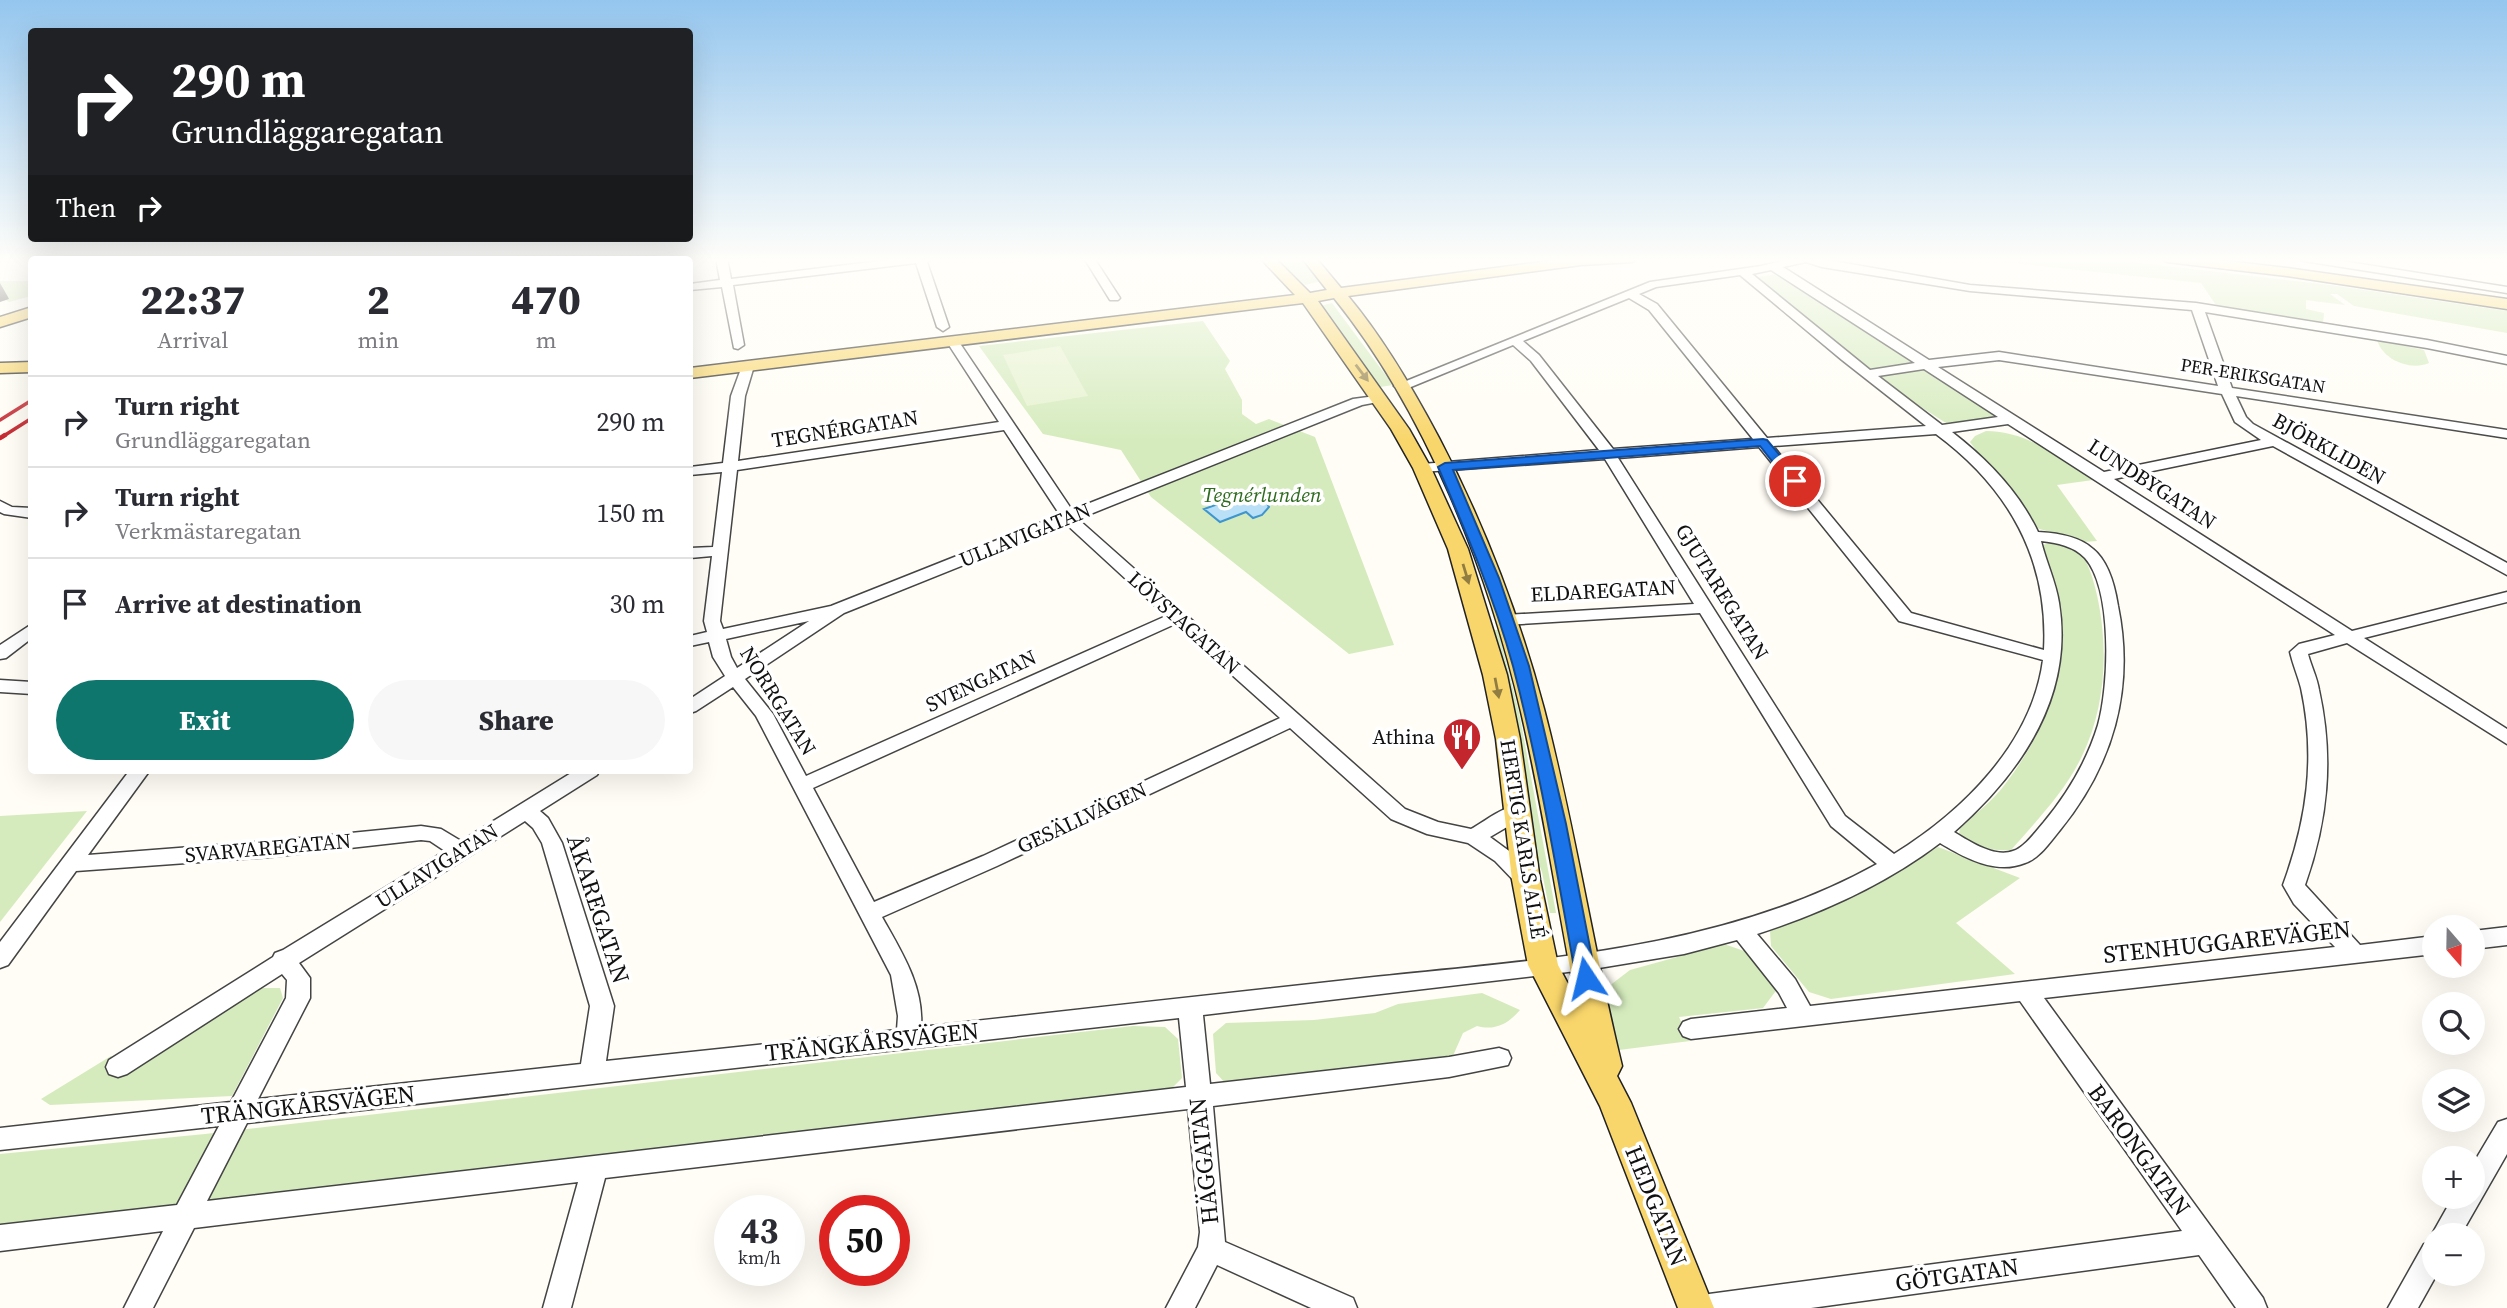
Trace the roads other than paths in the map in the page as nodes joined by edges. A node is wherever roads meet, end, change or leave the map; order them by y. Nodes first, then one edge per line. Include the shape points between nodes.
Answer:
1 (734, 319) edge
2 (941, 319) edge
3 (1103, 319) edge
4 (1125, 319) edge
5 (1322, 319) edge
6 (1354, 319) edge
7 (1569, 319) edge
8 (1663, 319) edge
9 (1801, 319) edge
10 (1857, 319) edge
11 (2202, 319) edge
12 (2274, 319) edge
13 (943, 327) dead end
14 (1515, 341) junction
15 (953, 342) junction
16 (738, 345) dead end
17 (0, 358) edge
18 (28, 358) edge
19 (2507, 360) edge
20 (1929, 365) junction
21 (748, 366) junction
22 (28, 367) edge
23 (693, 367) edge
24 (0, 368) edge
25 (693, 373) edge
26 (1869, 374) junction
27 (1396, 378) junction
28 (2228, 392) junction
29 (1378, 398) junction
30 (2011, 419) junction
31 (1007, 425) junction
32 (1941, 429) junction
33 (2506, 436) edge
34 (1763, 442) junction
35 (2273, 442) junction
36 (1608, 454) junction
37 (1445, 467) junction
38 (729, 468) junction
39 (1422, 468) junction
40 (693, 471) edge
41 (2102, 477) junction
42 (0, 506) edge
43 (28, 513) edge
44 (1069, 517) junction
45 (2032, 536) junction
46 (719, 551) junction
47 (693, 553) edge
48 (2507, 570) edge
49 (2507, 597) edge
50 (1704, 608) junction
51 (838, 609) junction
52 (1177, 617) junction
53 (1493, 621) junction
54 (28, 632) edge
55 (715, 635) junction
56 (2348, 637) junction
57 (693, 640) edge
58 (0, 654) edge
59 (2052, 657) junction
60 (735, 678) junction
61 (0, 686) edge
62 (28, 688) edge
63 (693, 705) edge
64 (1292, 720) junction
65 (2507, 738) edge
66 (137, 774) edge
67 (584, 774) edge
68 (803, 785) junction
69 (526, 811) junction
70 (1517, 812) junction
71 (1939, 832) junction
72 (1474, 837) junction
73 (459, 850) junction
74 (72, 864) junction
75 (1892, 864) junction
76 (1526, 880) junction
77 (870, 913) junction
78 (1741, 930) junction
79 (2507, 936) edge
80 (2485, 939) edge
81 (2422, 946) edge
82 (2356, 954) junction
83 (0, 959) edge
84 (283, 960) junction
85 (1583, 960) junction
86 (1543, 965) junction
87 (2026, 991) junction
88 (1190, 1007) junction
89 (1803, 1016) junction
90 (1691, 1029) dead end
91 (908, 1038) junction
92 (1499, 1058) dead end
93 (118, 1067) dead end
94 (592, 1074) junction
95 (1197, 1097) junction
96 (1615, 1103) junction
97 (239, 1113) junction
98 (2507, 1130) edge
99 (0, 1139) edge
100 (595, 1168) junction
101 (2485, 1168) edge
102 (184, 1216) junction
103 (0, 1238) edge
104 (2204, 1241) junction
105 (1211, 1249) junction
106 (2422, 1274) edge
107 (138, 1308) edge
108 (556, 1308) edge
109 (1180, 1308) edge
110 (1343, 1308) edge
111 (1696, 1308) edge
112 (1709, 1308) edge
113 (2253, 1308) edge
114 (2402, 1308) edge

1 - 16 street
2 - 13 street
3 - 23 main road
4 - 15 main road
5 -> 29 main road, HERTIG KARLS ALLÉ
6 - 27 main road, HERTIG KARLS ALLÉ
7 - 14 street
8 - 34 street
9 - 26 street, TRÄNGKÅRSVÄGEN
10 - 20 street, LUNDBYGATAN
11 - 28 street, BJÖRKLIDEN
12 - 19 street
14 - 27 street via 1417,381
14 - 36 street, GJUTAREGATAN via 1535,358
15 - 21 main road
15 - 31 street, LÖVSTAGATAN
17 - 18 main road
20 - 26 street, PER-ERIKSGATAN
20 - 28 street, PER-ERIKSGATAN via 1999,356
20 - 30 street, LUNDBYGATAN
21 - 25 main road
21 - 38 street, NORRGATAN via 740,384
22 - 24 main road
26 - 32 street, TRÄNGKÅRSVÄGEN
27 - 37 main road, HERTIG KARLS ALLÉ
28 - 33 street, PER-ERIKSGATAN
28 - 35 street, BJÖRKLIDEN via 2240,419
29 - 39 main road, HERTIG KARLS ALLÉ
29 - 44 street, ULLAVIGATAN
30 - 32 street
30 - 41 street, LUNDBYGATAN
31 - 38 street, TEGNÉRGATAN
31 - 44 street, LÖVSTAGATAN
32 - 34 street
32 - 45 street, TRÄNGKÅRSVÄGEN via 1991,475
34 - 36 street
34 - 59 street via 1905,617
35 - 41 street
35 - 48 street, BJÖRKLIDEN
36 - 37 street
36 - 50 street, GJUTAREGATAN
37 - 39 street
37 - 53 main road, HERTIG KARLS ALLÉ via 1492,578
38 - 40 street, TEGNÉRGATAN
38 - 46 street, NORRGATAN
39 -> 53 main road, HERTIG KARLS ALLÉ
41 - 56 street, LUNDBYGATAN
42 - 43 street
44 - 51 street, ULLAVIGATAN
44 - 52 street, LÖVSTAGATAN
45 - 59 street, TRÄNGKÅRSVÄGEN via 2050,592
45 - 71 street via 2057,539 2084,550 2096,564 2114,619 2118,649 2108,723 2063,815 2019,858 1986,856
46 - 47 street
46 - 55 street, NORRGATAN via 712,621
49 - 56 street
50 - 53 street, ELDAREGATAN
50 - 75 street, GJUTAREGATAN via 1838,821
51 - 55 street
51 - 60 street, ULLAVIGATAN
52 - 64 street, LÖVSTAGATAN
52 - 68 street, SVENGATAN
53 -> 70 main road, HERTIG KARLS ALLÉ
53 - 85 main road, HERTIG KARLS ALLÉ via 1533,710
54 - 58 street
55 - 57 street
55 - 60 street, NORRGATAN
56 - 65 street, LUNDBYGATAN
56 - 82 street via 2300,652 2310,687 2320,763 2311,842 2294,885
59 - 71 street, TRÄNGKÅRSVÄGEN via 2047,689 2016,749 1982,793
60 - 63 street, ULLAVIGATAN
60 - 68 street, NORRGATAN via 764,714
61 - 62 street
64 - 72 street, LÖVSTAGATAN via 1398,814 1434,830
64 - 77 street, GESÄLLVÄGEN
66 - 74 street
67 - 69 street, ULLAVIGATAN
68 - 77 street, NORRGATAN
69 - 73 street, ULLAVIGATAN
69 - 94 street, ÅKAREGATAN via 541,823 552,843 602,1006
70 - 72 street
70 - 76 main road, HERTIG KARLS ALLÉ
71 - 75 street, TRÄNGKÅRSVÄGEN
72 - 76 street, LÖVSTAGATAN
73 - 74 street, SVARVAREGATAN via 434,834 421,832
73 - 84 street, ULLAVIGATAN via 396,894
74 - 83 street
75 - 78 street, TRÄNGKÅRSVÄGEN via 1796,911
76 - 86 main road, HERTIG KARLS ALLÉ
77 - 91 street, NORRGATAN via 902,975 910,1016
78 - 85 street, TRÄNGKÅRSVÄGEN via 1672,947
78 - 89 street via 1787,986
79 - 80 street
81 - 82 street, STENHUGGAREVÄGEN
82 - 87 street, STENHUGGAREVÄGEN
84 - 93 street, ULLAVIGATAN
84 - 97 street via 299,978 298,998
85 - 86 street, TRÄNGKÅRSVÄGEN
85 - 96 main road, HERTIG KARLS ALLÉ
86 - 88 street, TRÄNGKÅRSVÄGEN
86 - 96 main road, HERTIG KARLS ALLÉ
87 - 89 street
87 - 104 street, BARONGATAN
88 - 91 street, TRÄNGKÅRSVÄGEN
88 - 95 street, HÄGGATAN
89 - 90 street
91 - 94 street, TRÄNGKÅRSVÄGEN
92 - 95 street via 1449,1068
94 - 97 street, TRÄNGKÅRSVÄGEN
95 - 100 street
95 - 105 street, HÄGGATAN via 1213,1232
96 - 111 main road, HEDGATAN
97 - 99 street, TRÄNGKÅRSVÄGEN
97 - 102 street
98 - 101 street
100 - 102 street
100 - 108 street
102 - 103 street
102 - 107 street
104 - 112 street, GÖTGATAN
104 - 113 street, BARONGATAN
105 - 109 street, HÄGGATAN
105 - 110 street
106 - 114 street

